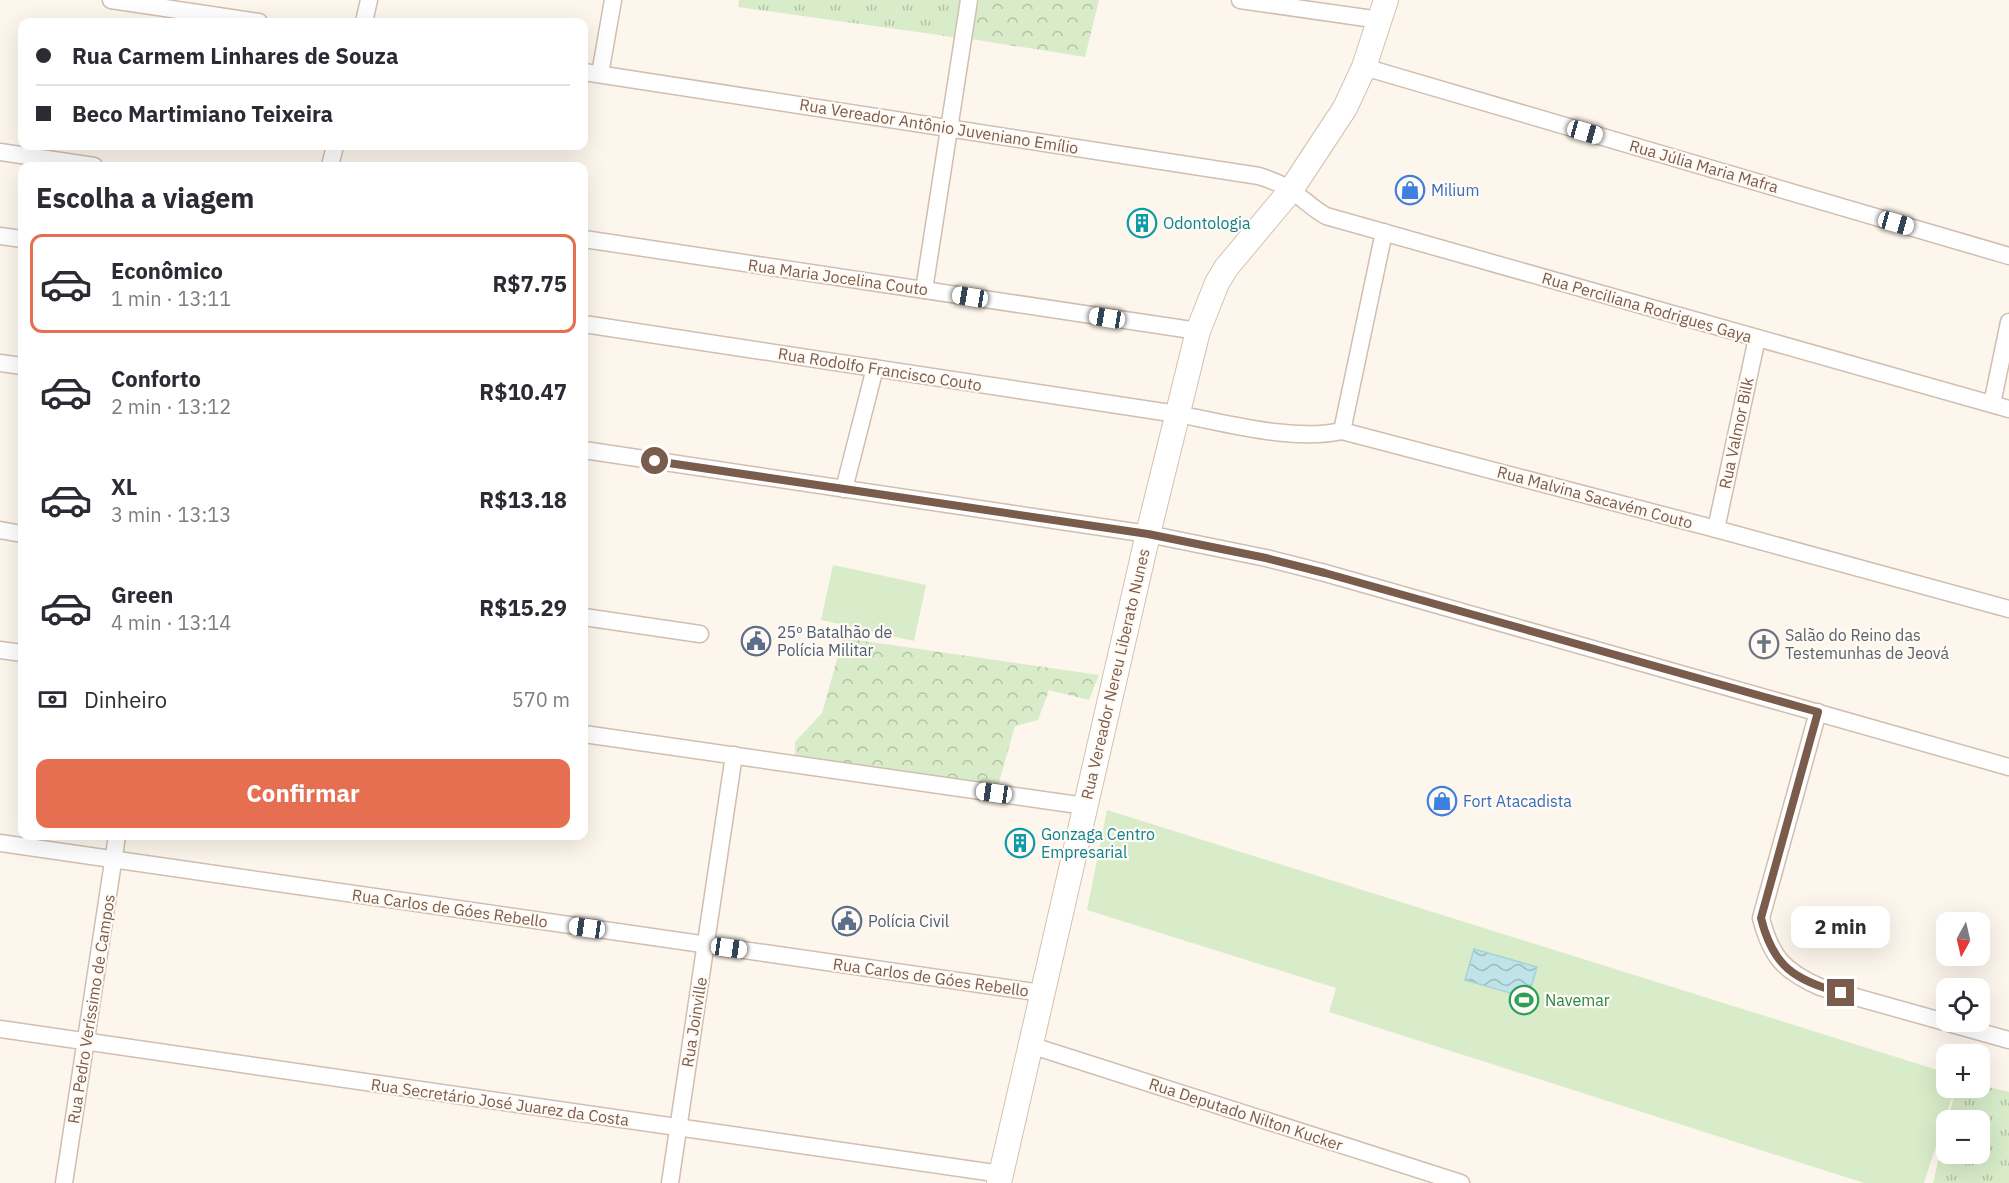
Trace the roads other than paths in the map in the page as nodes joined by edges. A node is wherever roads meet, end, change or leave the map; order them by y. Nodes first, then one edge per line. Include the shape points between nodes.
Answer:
1 (111, 0) edge
2 (369, 0) edge
3 (612, 0) edge
4 (969, 0) edge
5 (1240, 0) edge
6 (1383, 10) edge
7 (232, 18) edge
8 (365, 18) edge
9 (1364, 67) junction
10 (592, 73) edge
11 (949, 127) junction
12 (0, 153) edge
13 (65, 162) edge
14 (1291, 190) junction
15 (1384, 232) junction
16 (0, 236) edge
17 (18, 238) edge
18 (588, 240) edge
19 (2009, 256) edge
20 (924, 290) junction
21 (2009, 322) edge
22 (588, 325) edge
23 (1198, 331) junction
24 (1757, 338) junction
25 (0, 363) edge
26 (18, 365) edge
27 (875, 368) junction
28 (1992, 404) junction
29 (2009, 409) edge
30 (1177, 414) junction
31 (1342, 431) junction
32 (588, 451) edge
33 (844, 489) junction
34 (1716, 529) junction
35 (0, 530) edge
36 (18, 533) edge
37 (1148, 534) junction
38 (2009, 609) edge
39 (588, 618) edge
40 (700, 634) dead end
41 (0, 650) edge
42 (18, 652) edge
43 (1818, 712) junction
44 (588, 735) edge
45 (734, 755) junction
46 (2009, 767) edge
47 (1085, 806) junction
48 (116, 840) edge
49 (0, 843) edge
50 (114, 859) junction
51 (705, 945) junction
52 (1042, 993) junction
53 (0, 1029) edge
54 (2009, 1040) edge
55 (86, 1041) junction
56 (1030, 1045) junction
57 (678, 1127) junction
58 (1000, 1178) edge
59 (64, 1183) edge
60 (670, 1183) edge
61 (1461, 1183) edge

1 - 7 street
2 - 8 street
3 - 10 street
4 - 11 street
5 - 6 street
6 - 9 main road, Rua Vereador Nereu Liberato Nunes
9 - 14 main road, Rua Vereador Nereu Liberato Nunes via 1345,108
9 - 19 street, Rua Júlia Maria Mafra
10 - 11 street, Rua Vereador Antônio Juveniano Emílio
11 - 14 street, Rua Vereador Antônio Juveniano Emílio via 1259,176
11 - 20 street
12 - 13 street
14 - 15 street, Rua Perciliana Rodrigues Gaya via 1326,216
14 - 23 main road, Rua Vereador Nereu Liberato Nunes via 1226,268
15 - 24 street, Rua Perciliana Rodrigues Gaya
15 - 31 street
16 - 17 street
18 - 20 street, Rua Maria Jocelina Couto
20 - 23 street, Rua Maria Jocelina Couto
21 - 28 street
22 - 27 street, Rua Rodolfo Francisco Couto
23 - 30 main road, Rua Vereador Nereu Liberato Nunes
24 - 28 street, Rua Perciliana Rodrigues Gaya
24 - 34 street, Rua Valmor Bilk
25 - 26 street
27 - 30 street, Rua Rodolfo Francisco Couto
27 - 33 street
28 - 29 street, Rua Perciliana Rodrigues Gaya
30 - 31 street, Rua Malvina Sacavém Couto via 1310,435
30 - 37 main road, Rua Vereador Nereu Liberato Nunes
31 - 34 street, Rua Malvina Sacavém Couto
32 - 33 street
33 - 37 street
34 - 38 street, Rua Malvina Sacavém Couto
35 - 36 street
37 - 43 street via 1325,573
37 - 47 main road, Rua Vereador Nereu Liberato Nunes
39 - 40 street
41 - 42 street
43 - 46 street
43 - 54 street via 1761,918 1770,948 1800,978 1821,987
44 - 45 street
45 - 47 street
45 - 51 street, Rua Joinville
47 - 52 main road, Rua Vereador Nereu Liberato Nunes
48 - 50 street, Rua Pedro Veríssimo de Campos
49 - 50 street, Rua Carlos de Góes Rebello
50 - 51 street, Rua Carlos de Góes Rebello
50 - 55 street, Rua Pedro Veríssimo de Campos
51 - 52 street, Rua Carlos de Góes Rebello
51 - 57 street, Rua Joinville
52 - 56 main road, Rua Vereador Nereu Liberato Nunes
53 - 55 street, Rua Secretário José Juarez da Costa
55 - 57 street, Rua Secretário José Juarez da Costa
55 - 59 street, Rua Pedro Veríssimo de Campos
56 - 58 main road, Rua Vereador Nereu Liberato Nunes
56 - 61 street, Rua Deputado Nilton Kucker
57 - 58 street, Rua Secretário José Juarez da Costa
57 - 60 street, Rua Joinville

